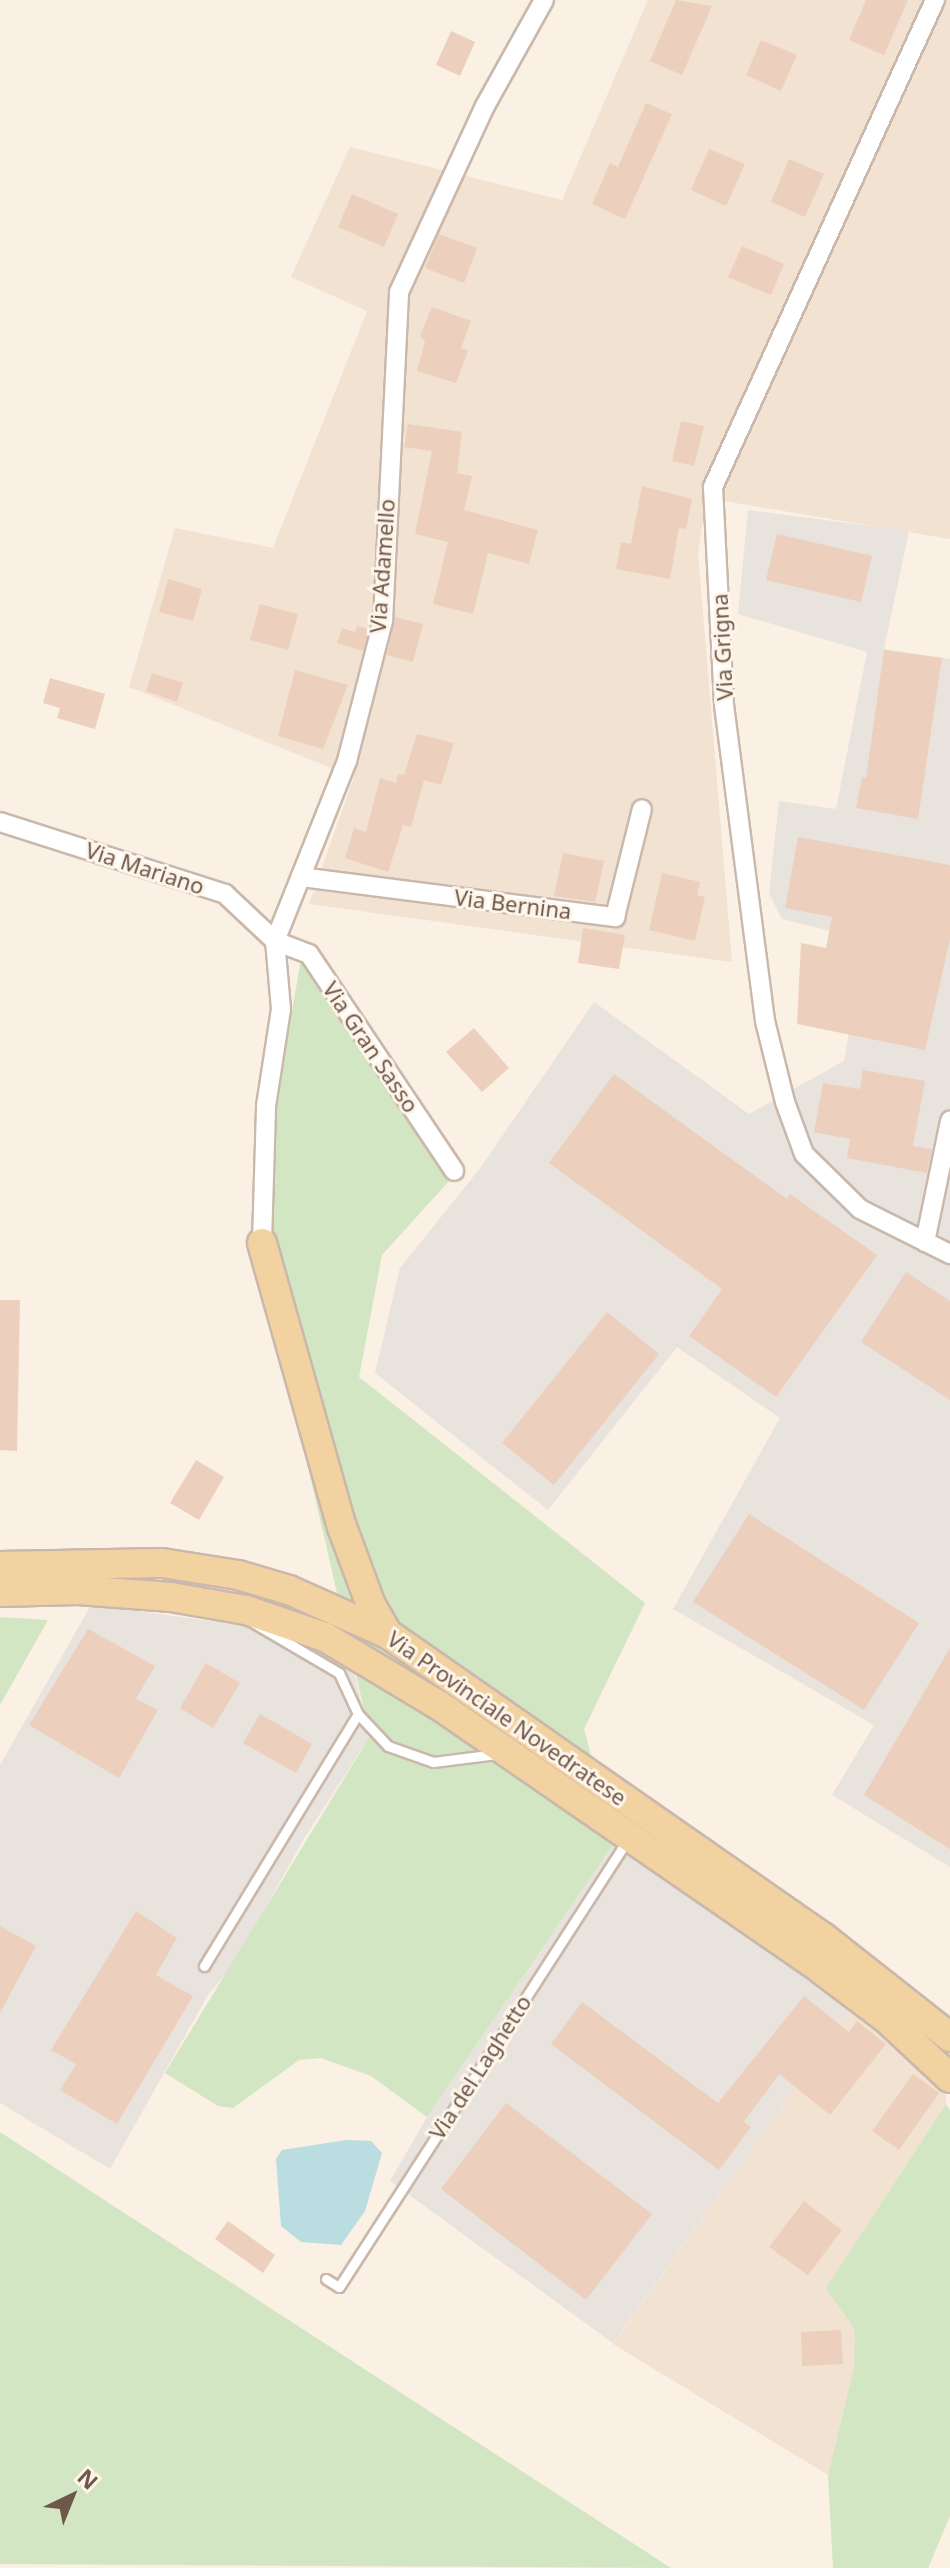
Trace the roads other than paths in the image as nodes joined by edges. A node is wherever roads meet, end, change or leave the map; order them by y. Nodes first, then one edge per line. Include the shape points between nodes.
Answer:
1 (544, 0) edge
2 (935, 0) edge
3 (642, 809) dead end
4 (0, 822) edge
5 (301, 877) junction
6 (275, 941) junction
7 (950, 1121) edge
8 (454, 1171) dead end
9 (925, 1242) junction
10 (262, 1243) joint
11 (950, 1254) edge
12 (0, 1566) edge
13 (0, 1592) edge
14 (246, 1610) junction
15 (388, 1634) junction
16 (358, 1714) junction
17 (508, 1753) junction
18 (630, 1835) junction
19 (204, 1966) dead end
20 (950, 2037) edge
21 (950, 2078) edge
22 (326, 2279) dead end

1 - 5 street, Via Adamello via 485,106 399,292 383,621 347,761
2 - 9 street, Via Grigna via 713,487 724,705 765,1021 785,1102 804,1154 815,1165 860,1209
3 - 5 street, Via Bernina via 615,917
4 - 6 street, Via Mariano via 225,894
5 - 6 street, Via Adamello
6 - 8 street, Via Gran Sasso via 309,954
6 - 10 street, Via Adamello via 281,1009 266,1106
7 - 9 street
9 - 11 street, Via Grigna
10 - 15 main road via 342,1527 371,1605
12 - 15 main road, Via Provinciale Novedratese via 147,1562 238,1575 289,1590
13 - 14 main road, Via Provinciale Novedratese via 109,1592
14 - 16 lane, Via Provinciale Novedratese via 251,1621 275,1639 339,1673
14 - 17 main road, Via Provinciale Novedratese via 325,1637 375,1664
15 - 20 main road, Via Provinciale Novedratese via 824,1938
16 - 17 lane, Via Provinciale Novedratese via 388,1746 409,1757 457,1762
16 - 19 lane
17 - 18 main road, Via Provinciale Novedratese
18 - 21 main road, Via Provinciale Novedratese via 878,2011
18 - 22 lane, Via del Laghetto via 339,2287

